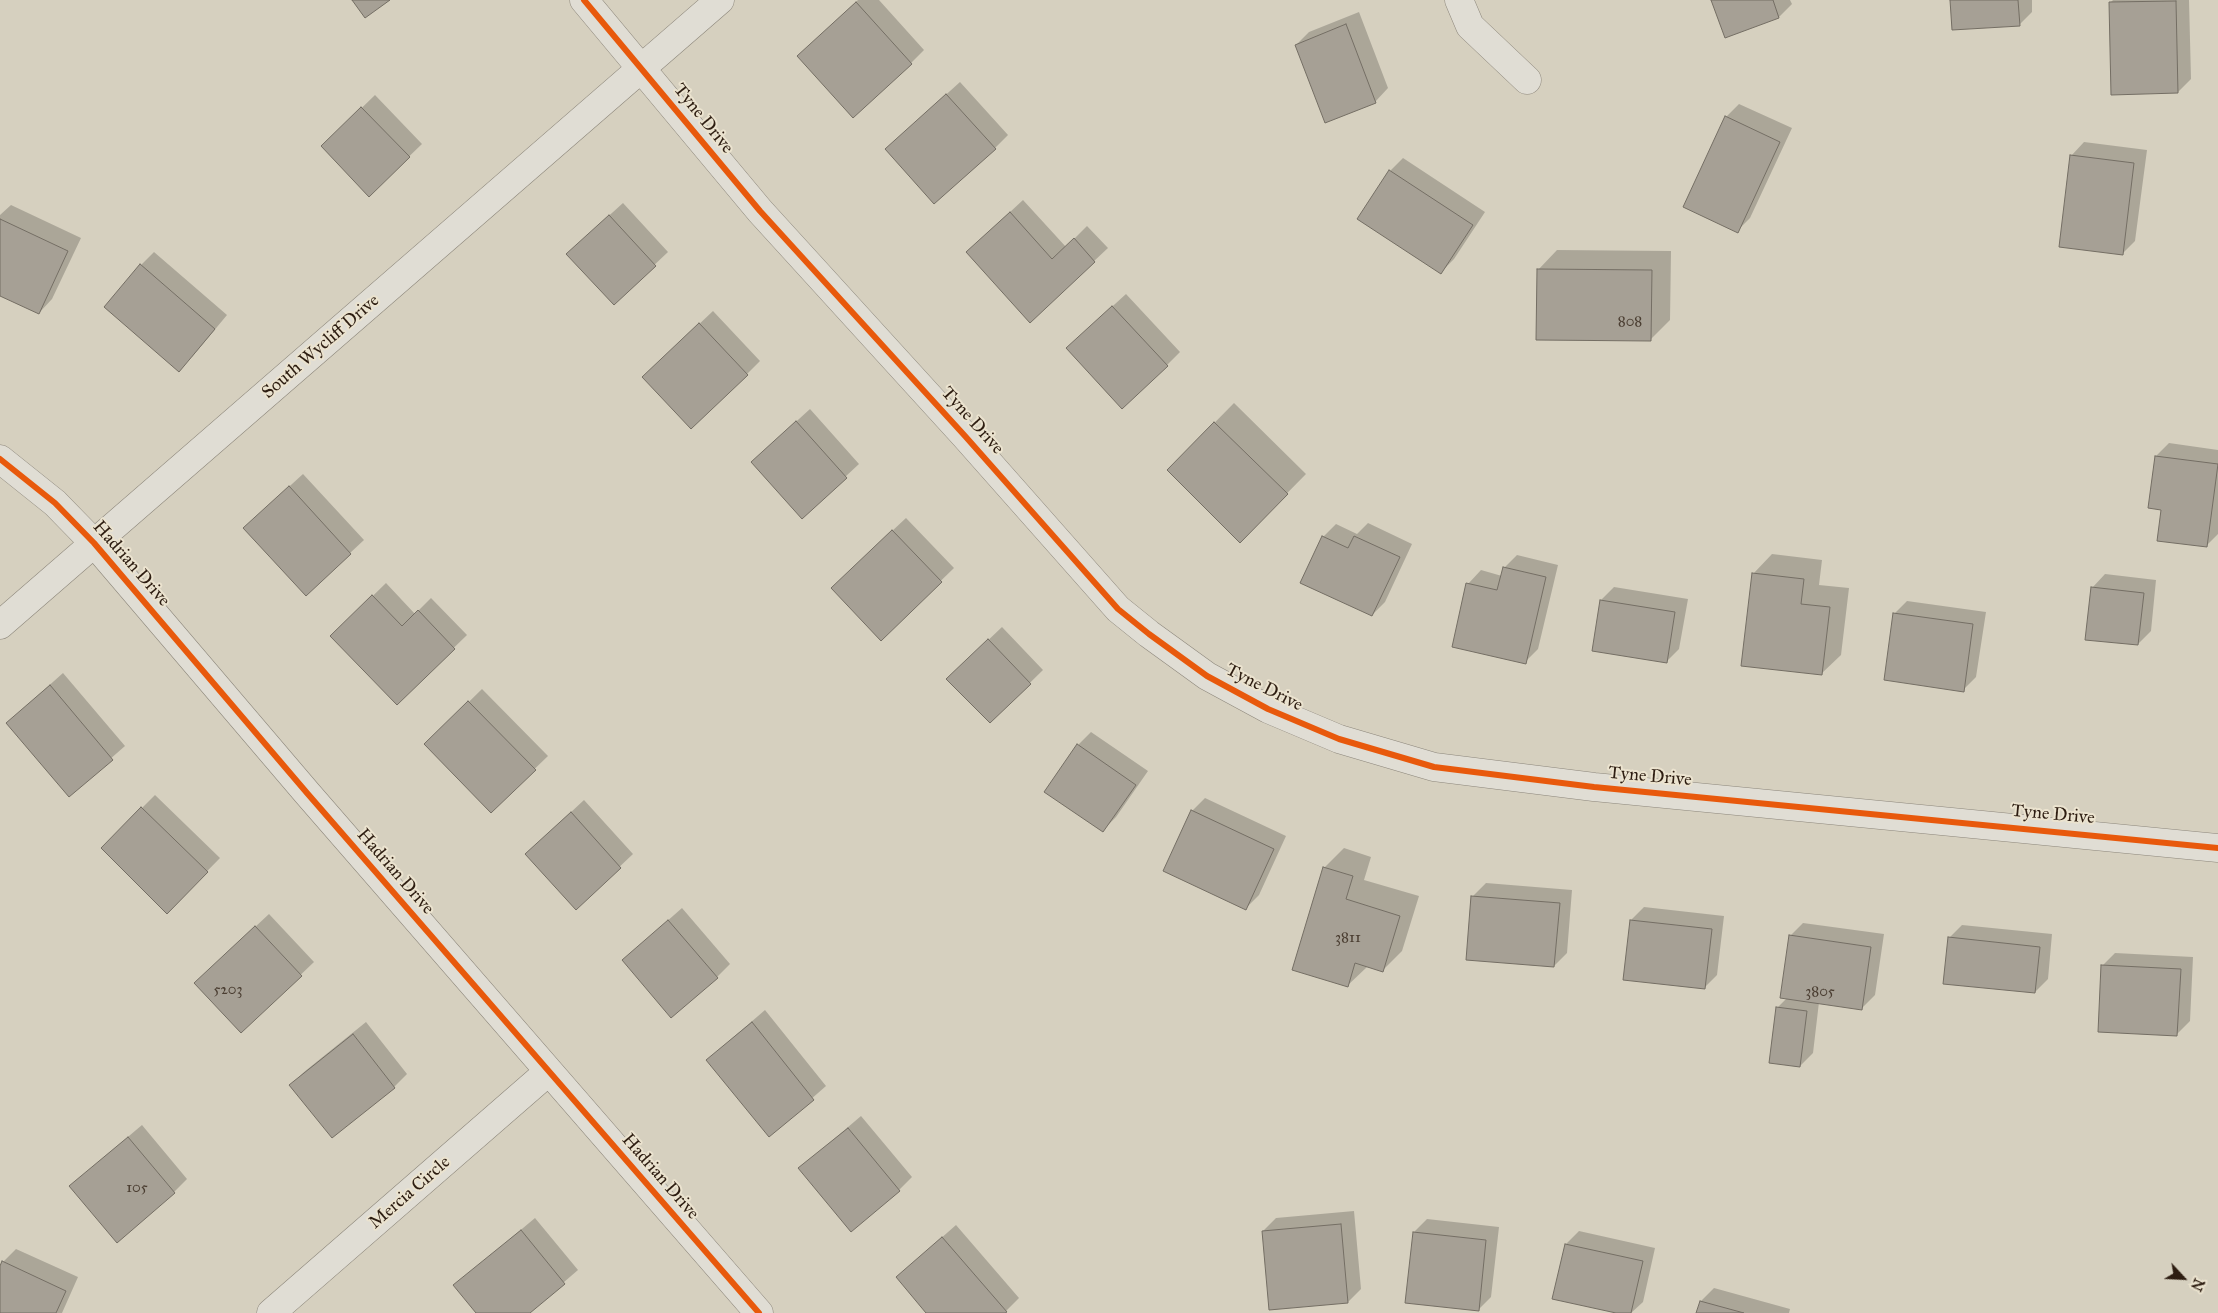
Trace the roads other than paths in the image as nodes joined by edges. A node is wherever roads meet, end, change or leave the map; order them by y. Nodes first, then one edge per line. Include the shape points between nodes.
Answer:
1 (584, 0) edge
2 (720, 0) edge
3 (1459, 0) edge
4 (642, 68) junction
5 (1527, 80) dead end
6 (0, 458) edge
7 (94, 543) junction
8 (0, 625) edge
9 (2218, 848) edge
10 (548, 1072) junction
11 (271, 1313) edge
12 (759, 1313) edge

1 - 4 street, Tyne Drive
2 - 4 street, South Wycliff Drive
3 - 5 street via 1470,26
4 - 7 street, South Wycliff Drive
4 - 9 street, Tyne Drive via 760,211 1118,609 1207,676 1268,709 1339,739 1434,767 1594,787
6 - 7 street, Hadrian Drive via 55,503
7 - 8 street, South Wycliff Drive
7 - 10 street, Hadrian Drive
10 - 11 street, Mercia Circle
10 - 12 street, Hadrian Drive

